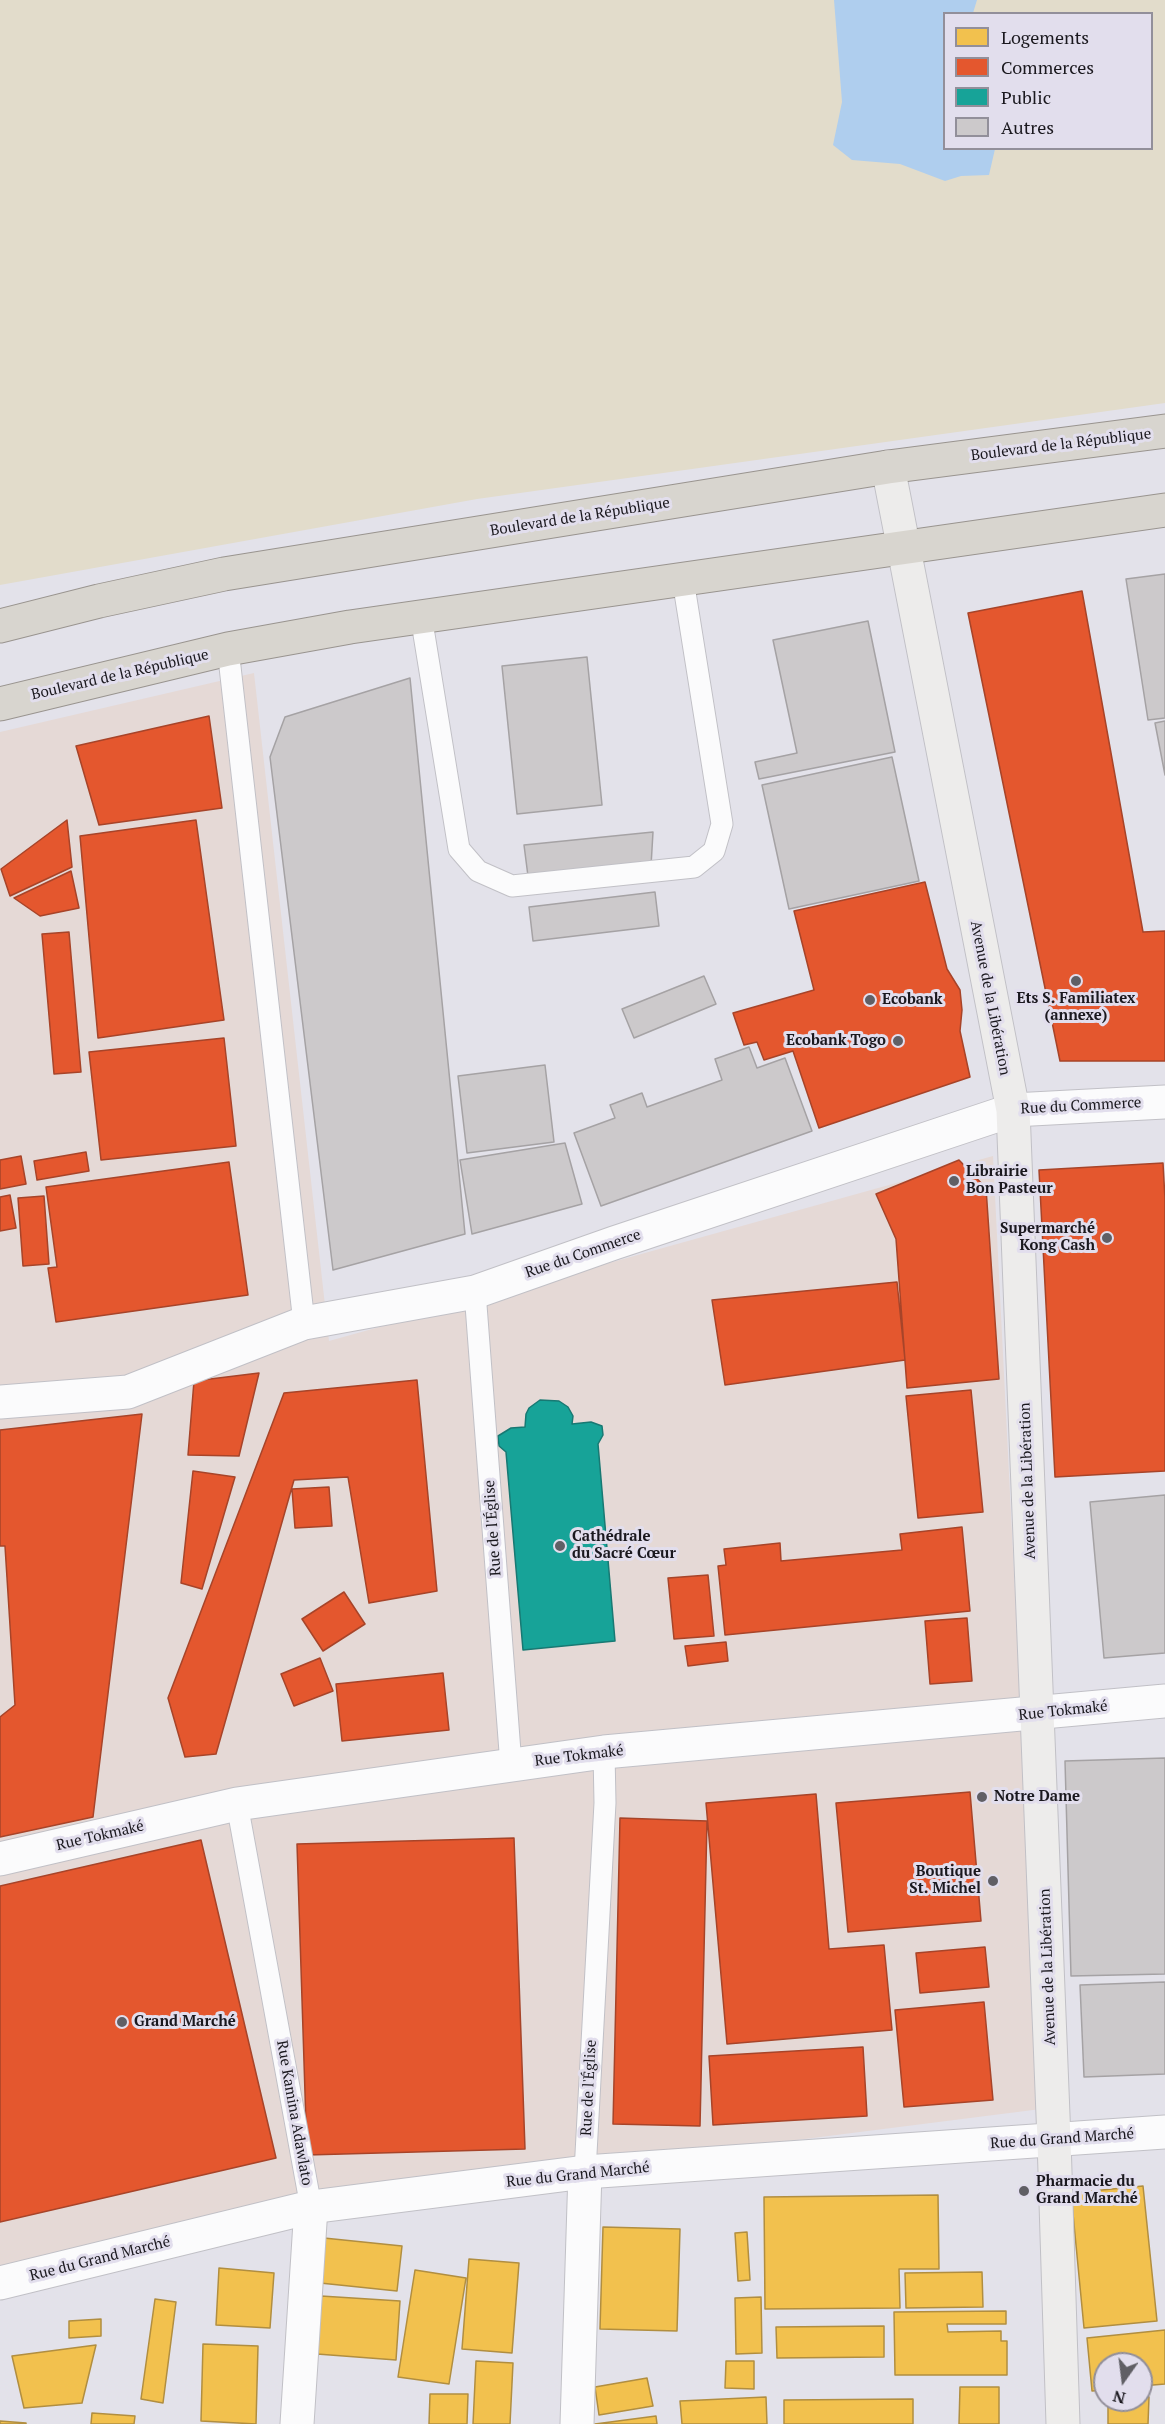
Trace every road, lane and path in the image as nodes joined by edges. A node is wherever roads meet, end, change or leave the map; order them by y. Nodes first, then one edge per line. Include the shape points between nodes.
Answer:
1 (1165, 431) edge
2 (888, 467) junction
3 (1165, 510) edge
4 (902, 549) junction
5 (683, 580) junction
6 (421, 616) junction
7 (0, 626) edge
8 (228, 650) junction
9 (0, 704) edge
10 (1165, 1101) edge
11 (1012, 1110) junction
12 (475, 1292) junction
13 (304, 1323) junction
14 (0, 1402) edge
15 (1165, 1701) edge
16 (1038, 1713) junction
17 (604, 1752) junction
18 (512, 1765) junction
19 (237, 1804) junction
20 (0, 1859) edge
21 (1165, 2132) edge
22 (1054, 2140) junction
23 (585, 2172) junction
24 (311, 2207) junction
25 (0, 2283) edge
26 (297, 2424) edge
27 (577, 2424) edge
28 (1063, 2424) edge

1 - 2 highway, Boulevard de la République
2 - 4 main road, Avenue de la Libération
2 - 7 highway, Boulevard de la République via 224,574
3 - 4 highway, Boulevard de la République
4 - 5 highway, Boulevard de la République
4 - 11 main road, Avenue de la Libération
5 - 6 highway, Boulevard de la République
5 - 6 lane via 722,824 714,851 694,867 512,886 478,871 459,849
6 - 8 highway, Boulevard de la République
8 - 9 highway, Boulevard de la République
8 - 13 lane
10 - 11 street, Rue du Commerce
11 - 12 street, Rue du Commerce
11 - 16 main road, Avenue de la Libération
12 - 13 street, Rue du Commerce
12 - 18 lane, Rue de l'Église
13 - 14 street, Rue du Commerce via 128,1392
15 - 16 street, Rue Tokmaké
16 - 17 street, Rue Tokmaké
16 - 22 main road, Avenue de la Libération
17 - 18 street, Rue Tokmaké
17 - 23 lane, Rue de l'Église via 605,1803
18 - 19 street, Rue Tokmaké
19 - 20 street, Rue Tokmaké
19 - 24 lane, Rue Kamina Adawlato
21 - 22 street, Rue du Grand Marché
22 - 23 street, Rue du Grand Marché
22 - 28 main road, Avenue de la Libération
23 - 24 street, Rue du Grand Marché
23 - 27 street, Rue de l'Église
24 - 25 street, Rue du Grand Marché
24 - 26 street, Rue Kamina Adawlato

